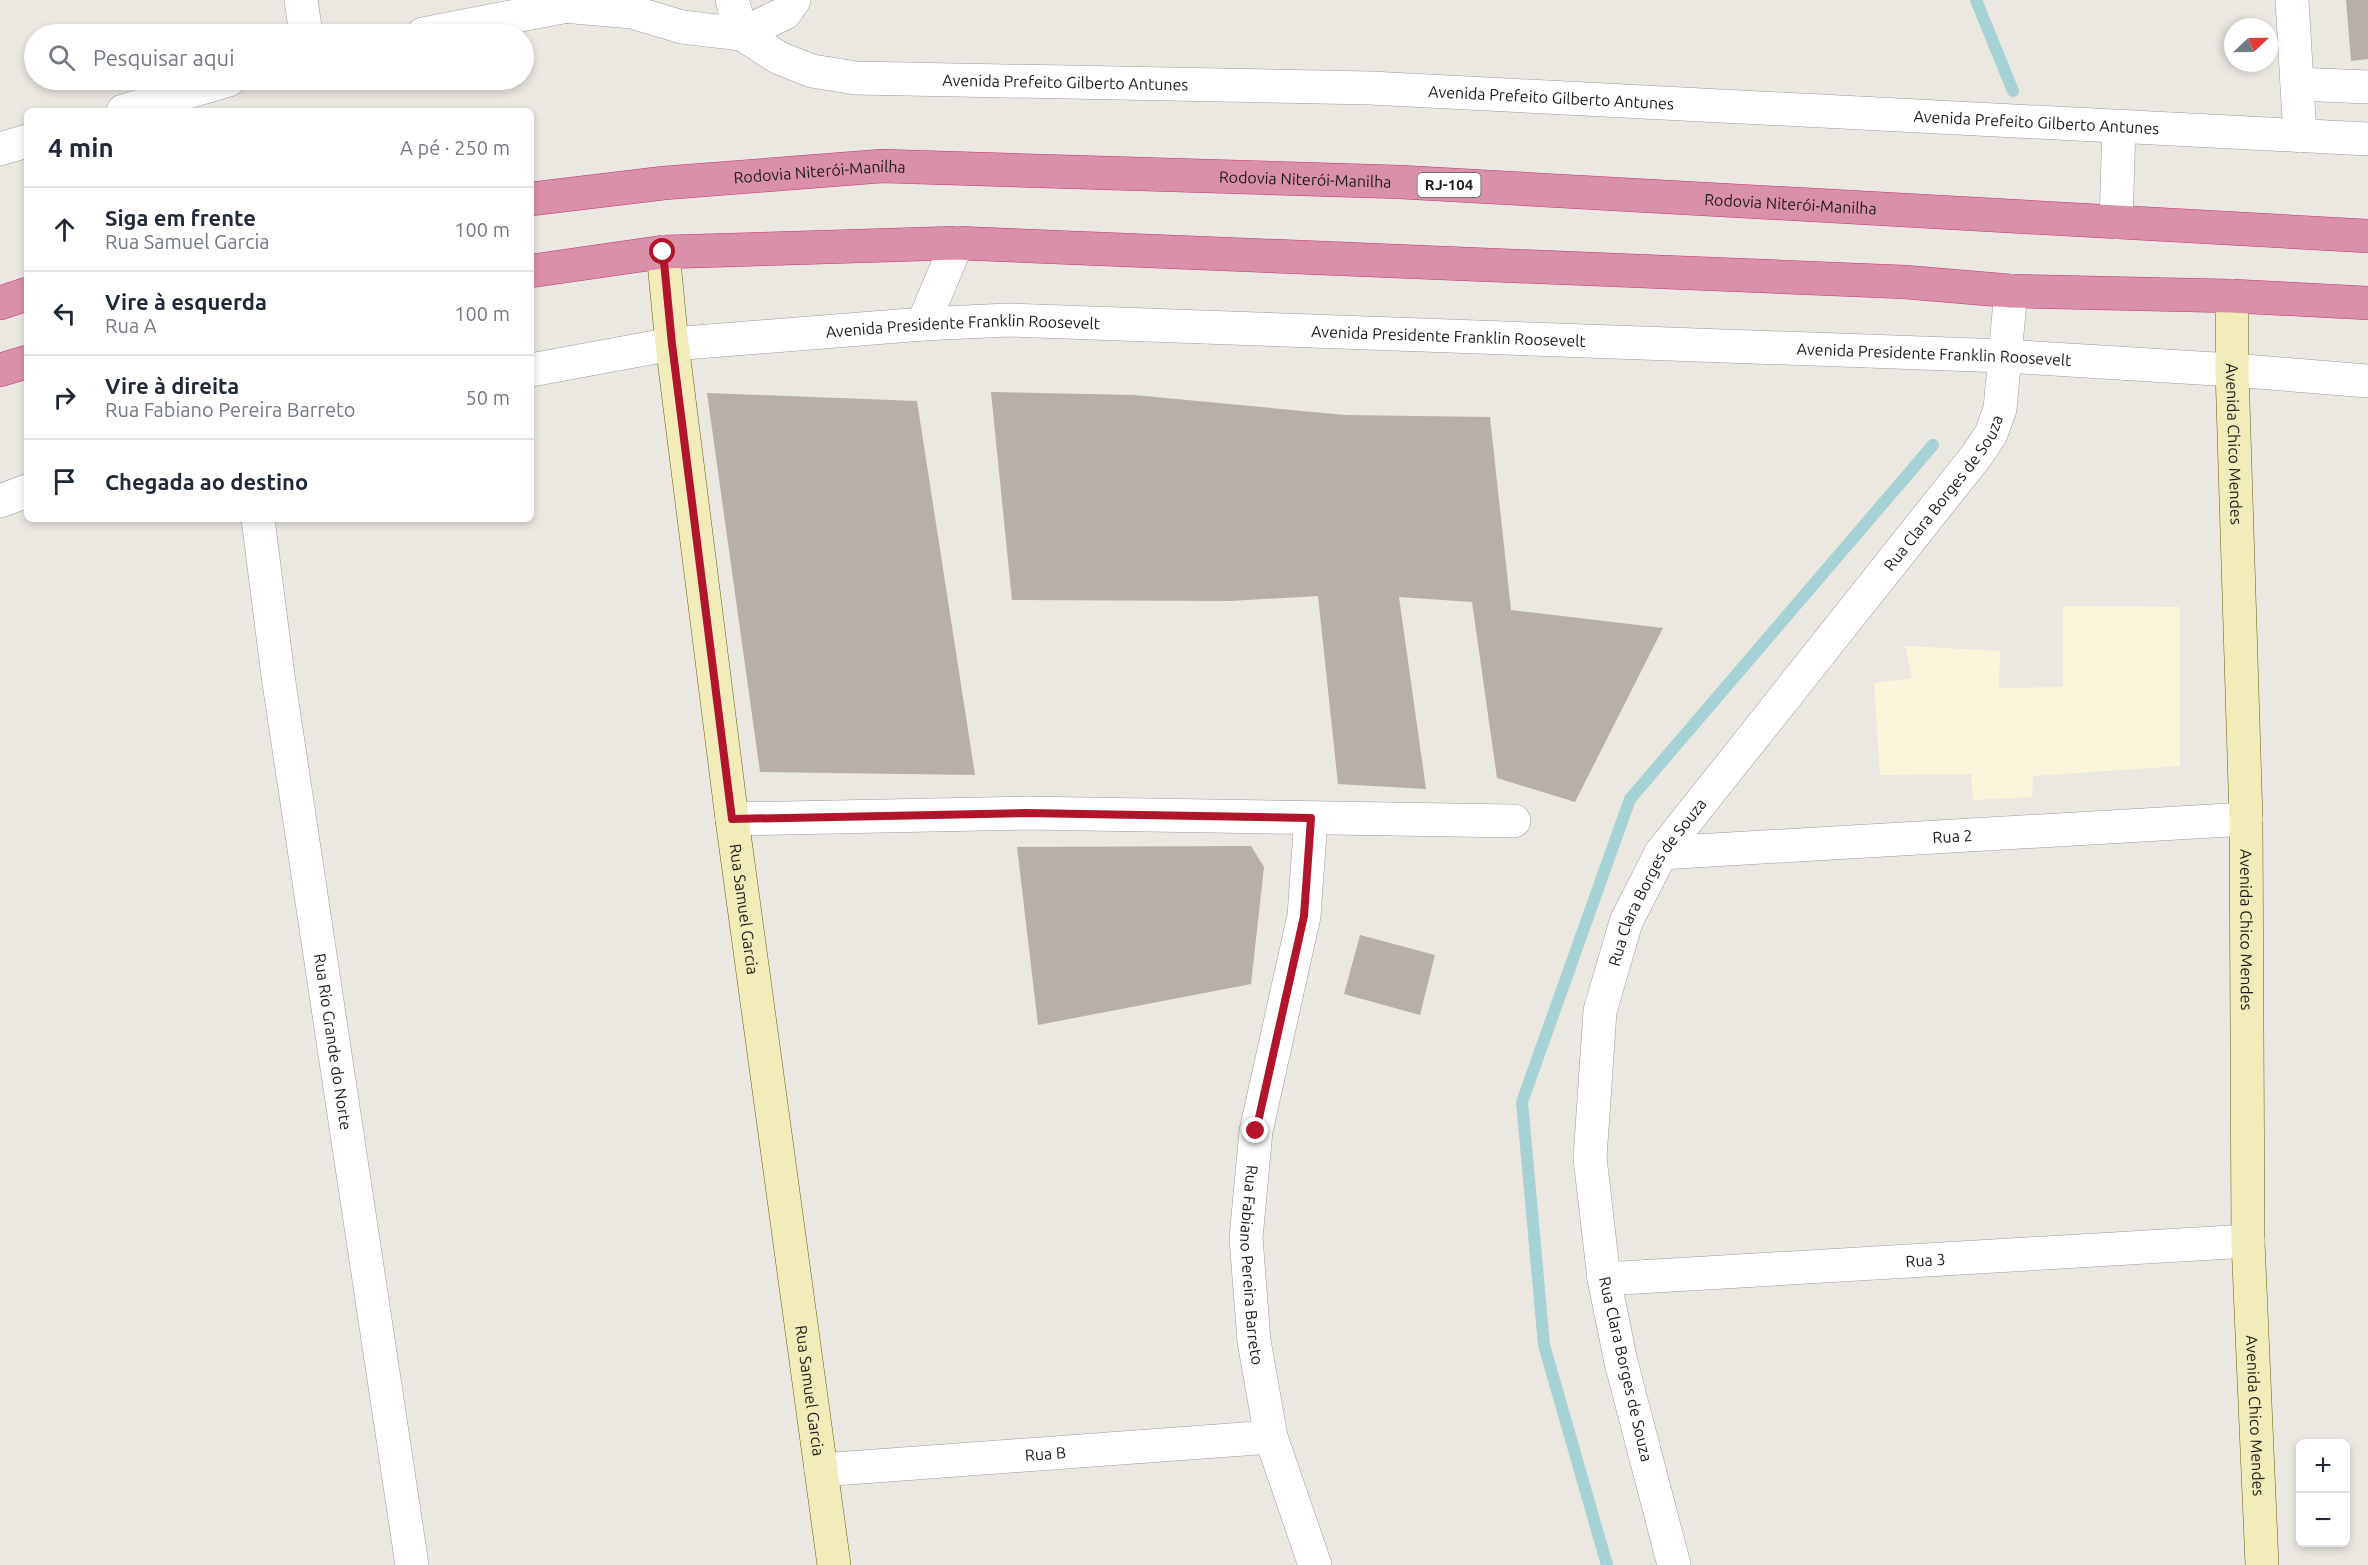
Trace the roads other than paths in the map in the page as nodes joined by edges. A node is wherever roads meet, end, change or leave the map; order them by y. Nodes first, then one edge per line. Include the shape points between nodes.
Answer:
1 (301, 0) edge
2 (600, 0) edge
3 (732, 0) edge
4 (2292, 0) edge
5 (563, 6) junction
6 (789, 7) edge
7 (305, 24) edge
8 (473, 24) edge
9 (742, 34) junction
10 (2297, 84) junction
11 (2368, 87) edge
12 (195, 90) edge
13 (133, 108) edge
14 (2119, 127) junction
15 (2300, 136) junction
16 (2368, 139) edge
17 (24, 142) edge
18 (0, 149) edge
19 (534, 199) edge
20 (2116, 222) junction
21 (2368, 236) edge
22 (957, 243) junction
23 (663, 252) junction
24 (534, 271) edge
25 (2011, 291) junction
26 (24, 295) edge
27 (2232, 296) junction
28 (0, 303) edge
29 (2368, 303) edge
30 (923, 324) junction
31 (672, 344) junction
32 (2004, 356) junction
33 (24, 363) edge
34 (534, 369) edge
35 (0, 370) edge
36 (2232, 370) junction
37 (2368, 381) edge
38 (24, 491) edge
39 (0, 501) edge
40 (258, 522) edge
41 (1311, 818) junction
42 (732, 819) junction
43 (2246, 819) junction
44 (1514, 821) dead end
45 (1660, 853) junction
46 (2248, 1240) junction
47 (1604, 1279) junction
48 (1271, 1437) junction
49 (821, 1470) junction
50 (412, 1565) edge
51 (834, 1565) edge
52 (1315, 1565) edge
53 (1674, 1565) edge
54 (2262, 1565) edge

1 - 7 street
2 - 5 street, Avenida Prefeito Gilberto Antunes
3 - 9 street
4 - 10 street
5 - 8 street, Avenida Prefeito Gilberto Antunes
5 - 9 street, Avenida Prefeito Gilberto Antunes via 632,12 682,27
6 - 9 street
9 - 14 street, Avenida Prefeito Gilberto Antunes via 779,58 812,71 856,78 1370,88
10 - 11 street
10 - 15 street
12 - 13 street
14 - 15 street, Avenida Prefeito Gilberto Antunes
14 - 20 street
15 - 16 street, Avenida Prefeito Gilberto Antunes
17 - 18 street
19 - 20 highway, Rodovia Niterói-Manilha / RJ-104 via 664,183 882,166 1400,182
20 - 21 highway, Rodovia Niterói-Manilha / RJ-104
22 - 23 highway
22 - 25 highway via 1893,281
22 - 30 street
23 - 24 highway
23 - 31 street, Rua Samuel Garcia
25 - 27 highway
25 - 32 street, Rua Clara Borges de Souza
26 - 28 highway
27 - 29 highway
27 - 36 street, Avenida Chico Mendes
30 - 31 street, Avenida Presidente Franklin Roosevelt
30 - 32 street, Avenida Presidente Franklin Roosevelt via 1008,320
31 - 34 street, Avenida Presidente Franklin Roosevelt
31 - 42 street, Rua Samuel Garcia
32 - 36 street, Avenida Presidente Franklin Roosevelt
32 - 45 street, Rua Clara Borges de Souza via 2000,409 1991,434 1977,455
33 - 35 highway
36 - 37 street, Avenida Presidente Franklin Roosevelt
36 - 43 street, Avenida Chico Mendes
38 - 39 street
40 - 50 street, Rua Rio Grande do Norte
41 - 42 street via 1025,813
41 - 44 street
41 - 48 street, Rua Fabiano Pereira Barreto via 1304,916 1256,1131 1246,1238 1254,1341
42 - 49 street, Rua Samuel Garcia
43 - 45 street, Rua 2
43 - 46 street, Avenida Chico Mendes
45 - 47 street, Rua Clara Borges de Souza via 1626,922 1600,1011 1590,1158
46 - 47 street, Rua 3
46 - 54 street, Avenida Chico Mendes
47 - 53 street, Rua Clara Borges de Souza via 1621,1362
48 - 49 street, Rua B
48 - 52 street, Rua Fabiano Pereira Barreto
49 - 51 street, Rua Samuel Garcia

